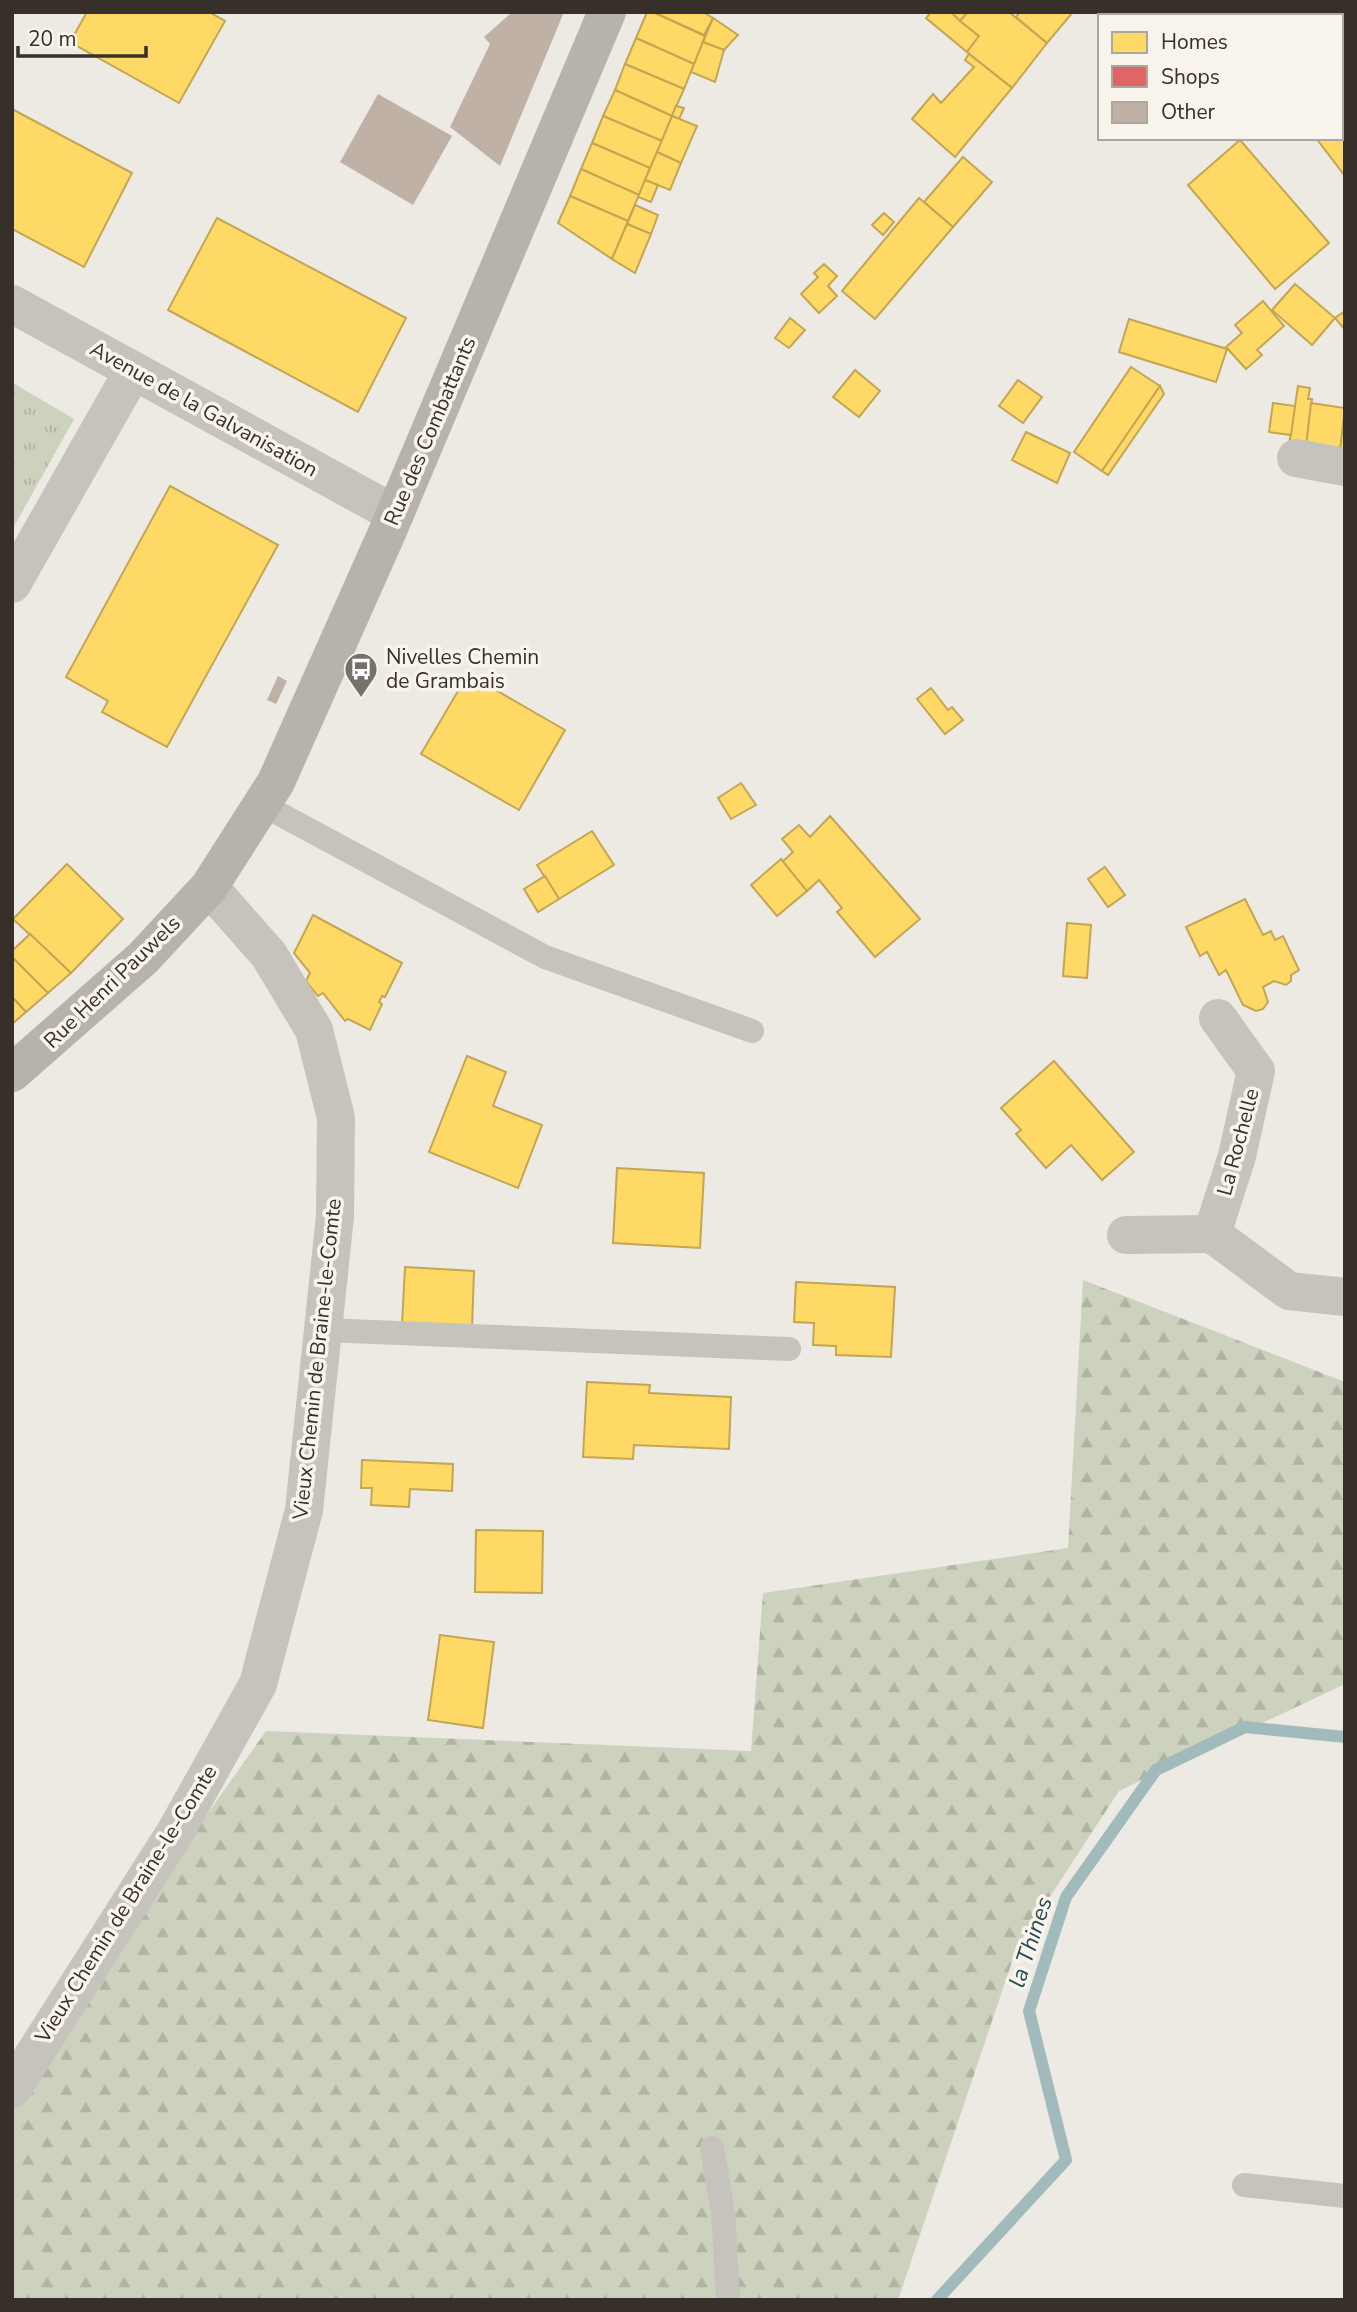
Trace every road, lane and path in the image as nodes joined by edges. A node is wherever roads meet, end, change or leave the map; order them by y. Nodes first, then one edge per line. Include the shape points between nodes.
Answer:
1 (607, 12) edge
2 (12, 304) edge
3 (133, 371) junction
4 (1296, 458) dead end
5 (1345, 467) edge
6 (395, 514) junction
7 (12, 584) edge
8 (263, 805) junction
9 (240, 843) joint
10 (209, 887) junction
11 (1218, 1018) dead end
12 (752, 1031) dead end
13 (12, 1073) edge
14 (1212, 1234) junction
15 (1126, 1235) dead end
16 (1345, 1297) edge
17 (324, 1330) junction
18 (789, 1349) dead end
19 (12, 2089) edge
20 (712, 2148) dead end
21 (1244, 2185) dead end
22 (1345, 2196) edge
23 (728, 2298) edge

1 - 6 main road, Rue des Combattants
2 - 3 street, Avenue de la Galvanisation
3 - 6 street, Avenue de la Galvanisation
3 - 7 street
4 - 5 street
6 - 8 main road, Rue des Combattants
8 - 9 main road, Rue des Combattants
8 - 12 lane via 545,957
9 - 10 main road, Rue Henri Pauwels
10 - 13 main road, Rue Henri Pauwels via 143,958
10 - 17 street, Vieux Chemin de Braine-le-Comte via 269,954 314,1030 336,1118 335,1216
11 - 14 street, La Rochelle via 1256,1071 1237,1156
14 - 15 street
14 - 16 street via 1289,1291
17 - 18 lane
17 - 19 street, Vieux Chemin de Braine-le-Comte via 304,1510 258,1684 176,1831
20 - 23 lane via 723,2212
21 - 22 lane

